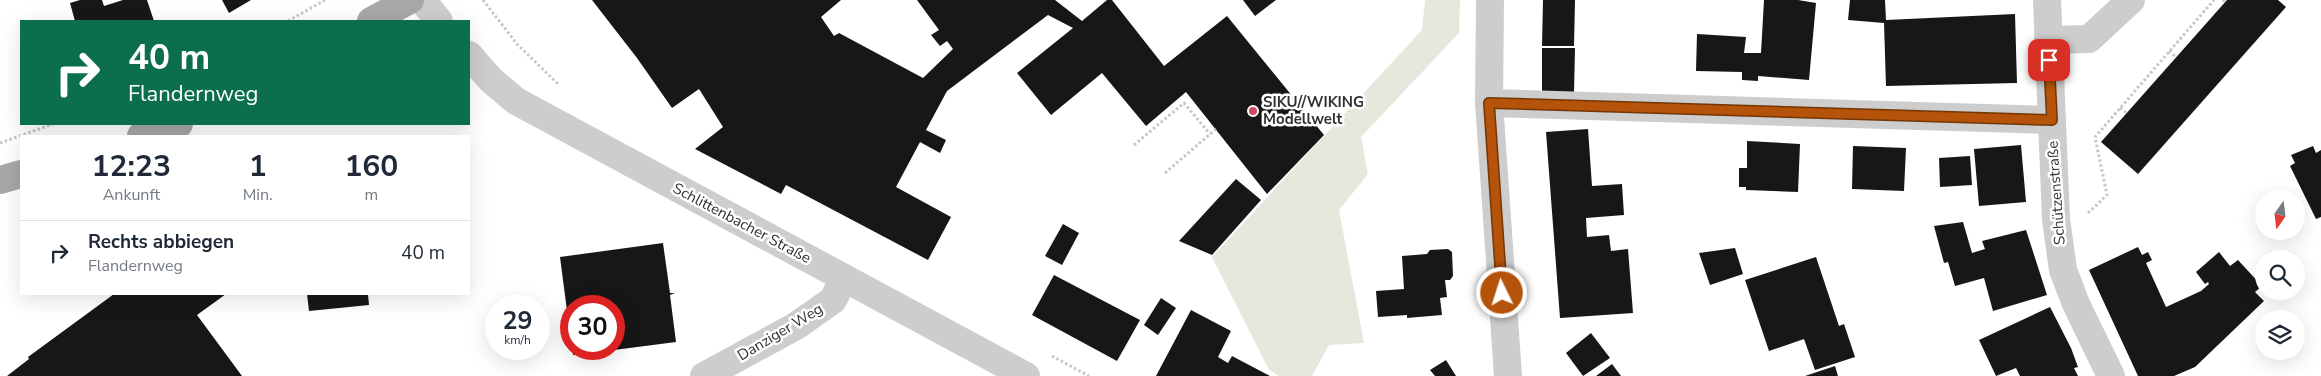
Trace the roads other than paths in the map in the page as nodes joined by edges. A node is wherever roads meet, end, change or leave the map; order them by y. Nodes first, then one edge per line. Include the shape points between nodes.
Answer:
1 (410, 0) edge
2 (422, 0) edge
3 (1490, 0) edge
4 (2047, 0) edge
5 (2131, 0) edge
6 (373, 20) edge
7 (438, 20) edge
8 (2048, 40) junction
9 (470, 56) edge
10 (1489, 103) junction
11 (2052, 120) junction
12 (176, 125) edge
13 (144, 135) edge
14 (20, 174) edge
15 (0, 180) edge
16 (844, 278) junction
17 (704, 376) edge
18 (1026, 376) edge
19 (1508, 376) edge
20 (2111, 376) edge

1 - 6 main road
2 - 7 street
3 - 10 street
4 - 8 street, Schützenstraße
5 - 8 street via 2089,38
8 - 11 street, Schützenstraße
9 - 16 street, Schlittenbacher Straße via 516,101
10 - 11 street
10 - 19 street
11 - 20 street, Schützenstraße via 2056,220 2063,270
12 - 13 main road
14 - 15 main road
16 - 17 street, Danziger Weg via 834,300 796,326
16 - 18 street, Schlittenbacher Straße

